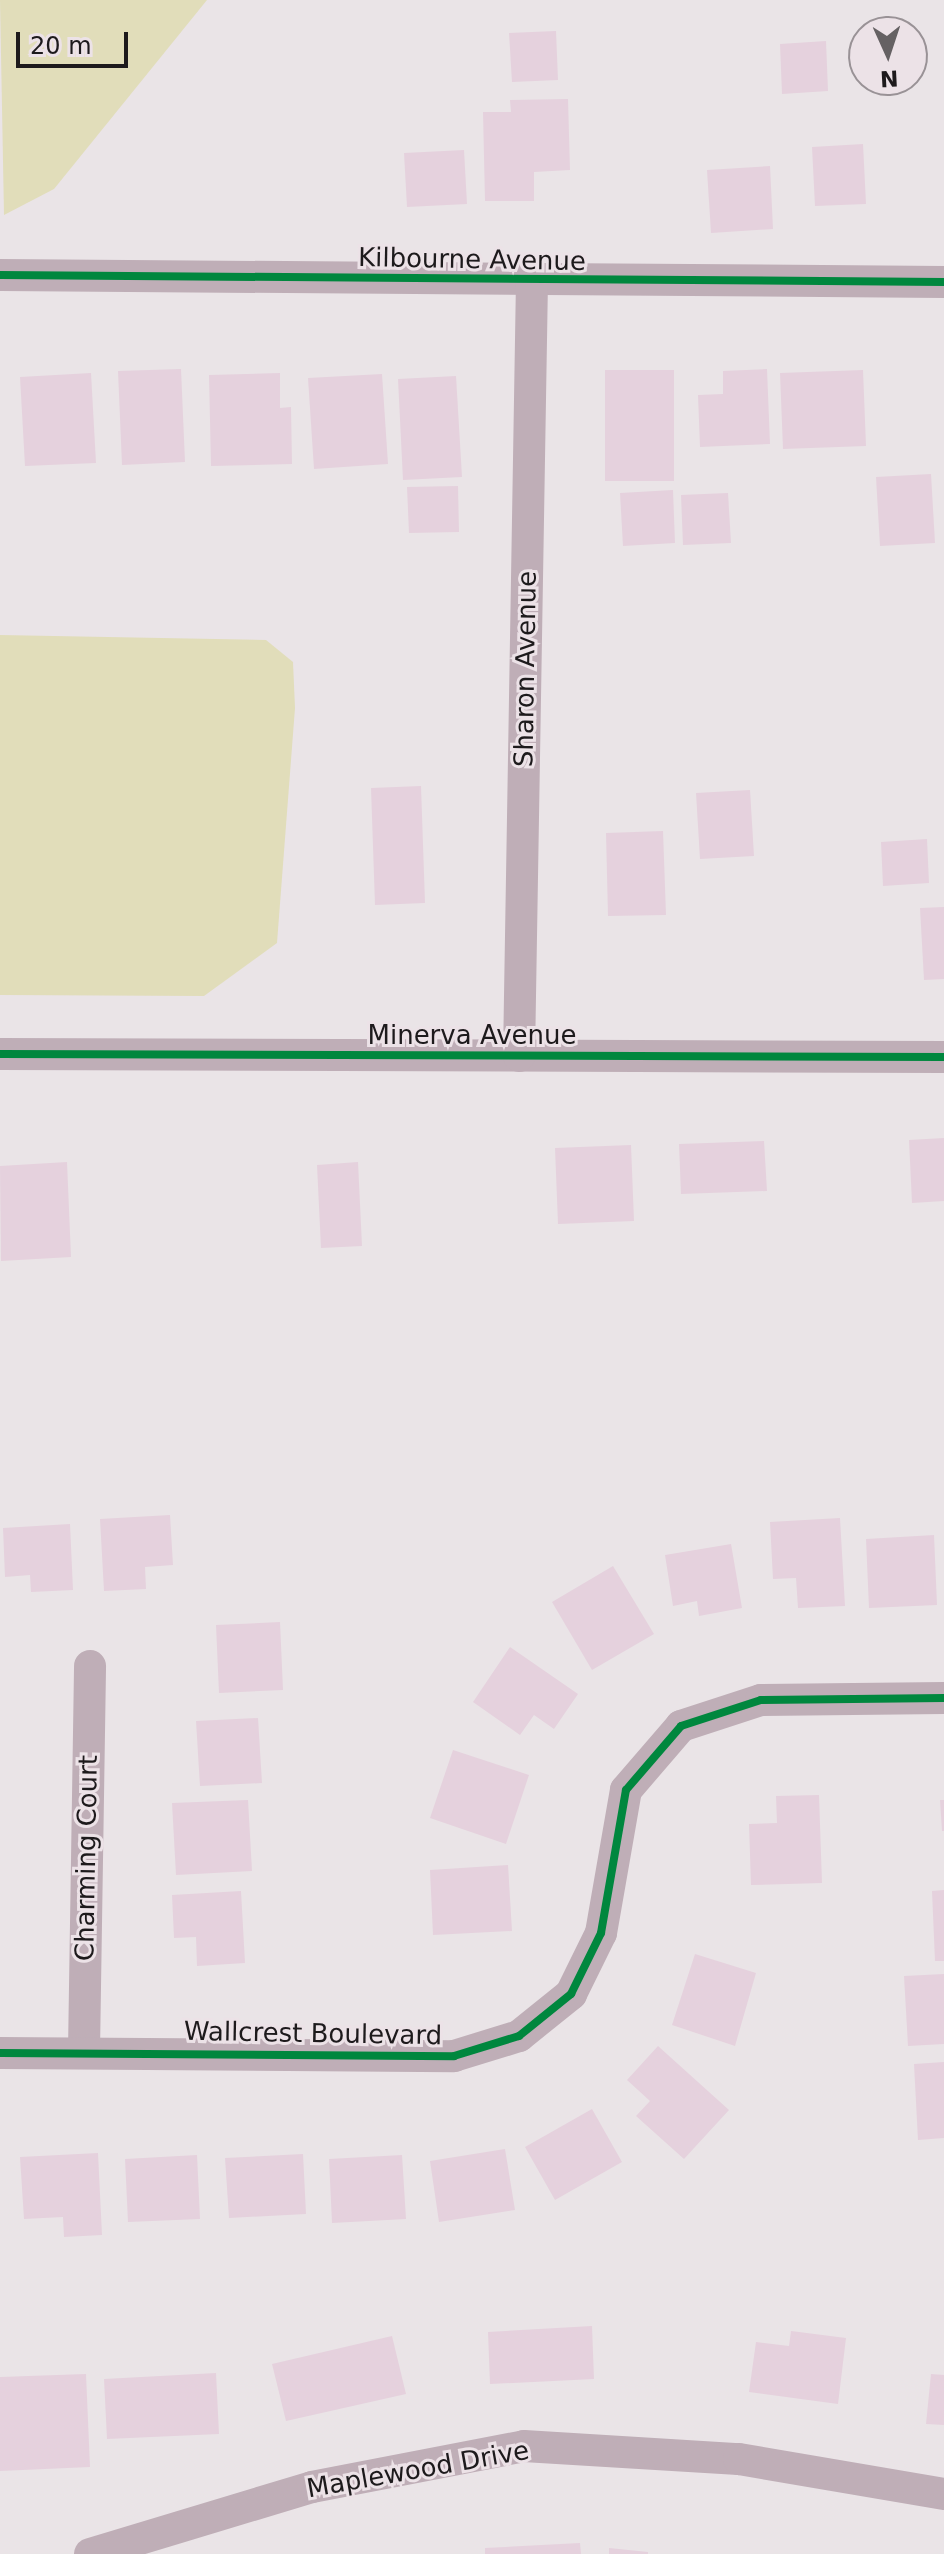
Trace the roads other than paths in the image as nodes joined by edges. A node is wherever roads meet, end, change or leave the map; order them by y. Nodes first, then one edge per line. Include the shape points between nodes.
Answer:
1 (0, 275) edge
2 (532, 281) junction
3 (944, 282) edge
4 (0, 1054) edge
5 (519, 1056) junction
6 (944, 1057) edge
7 (90, 1666) dead end
8 (944, 1698) edge
9 (84, 2051) junction
10 (0, 2053) edge
11 (944, 2494) edge
12 (90, 2554) edge

1 - 2 street, Kilbourne Avenue
2 - 3 street, Kilbourne Avenue
2 - 5 street, Sharon Avenue
4 - 5 street, Minerva Avenue
5 - 6 street, Minerva Avenue
7 - 9 street, Charming Court
8 - 9 street, Wallcrest Boulevard via 761,1700 681,1726 626,1790 601,1933 571,1994 519,2036 454,2056
9 - 10 street, Wallcrest Boulevard
11 - 12 street, Maplewood Drive via 739,2459 524,2446 312,2487

